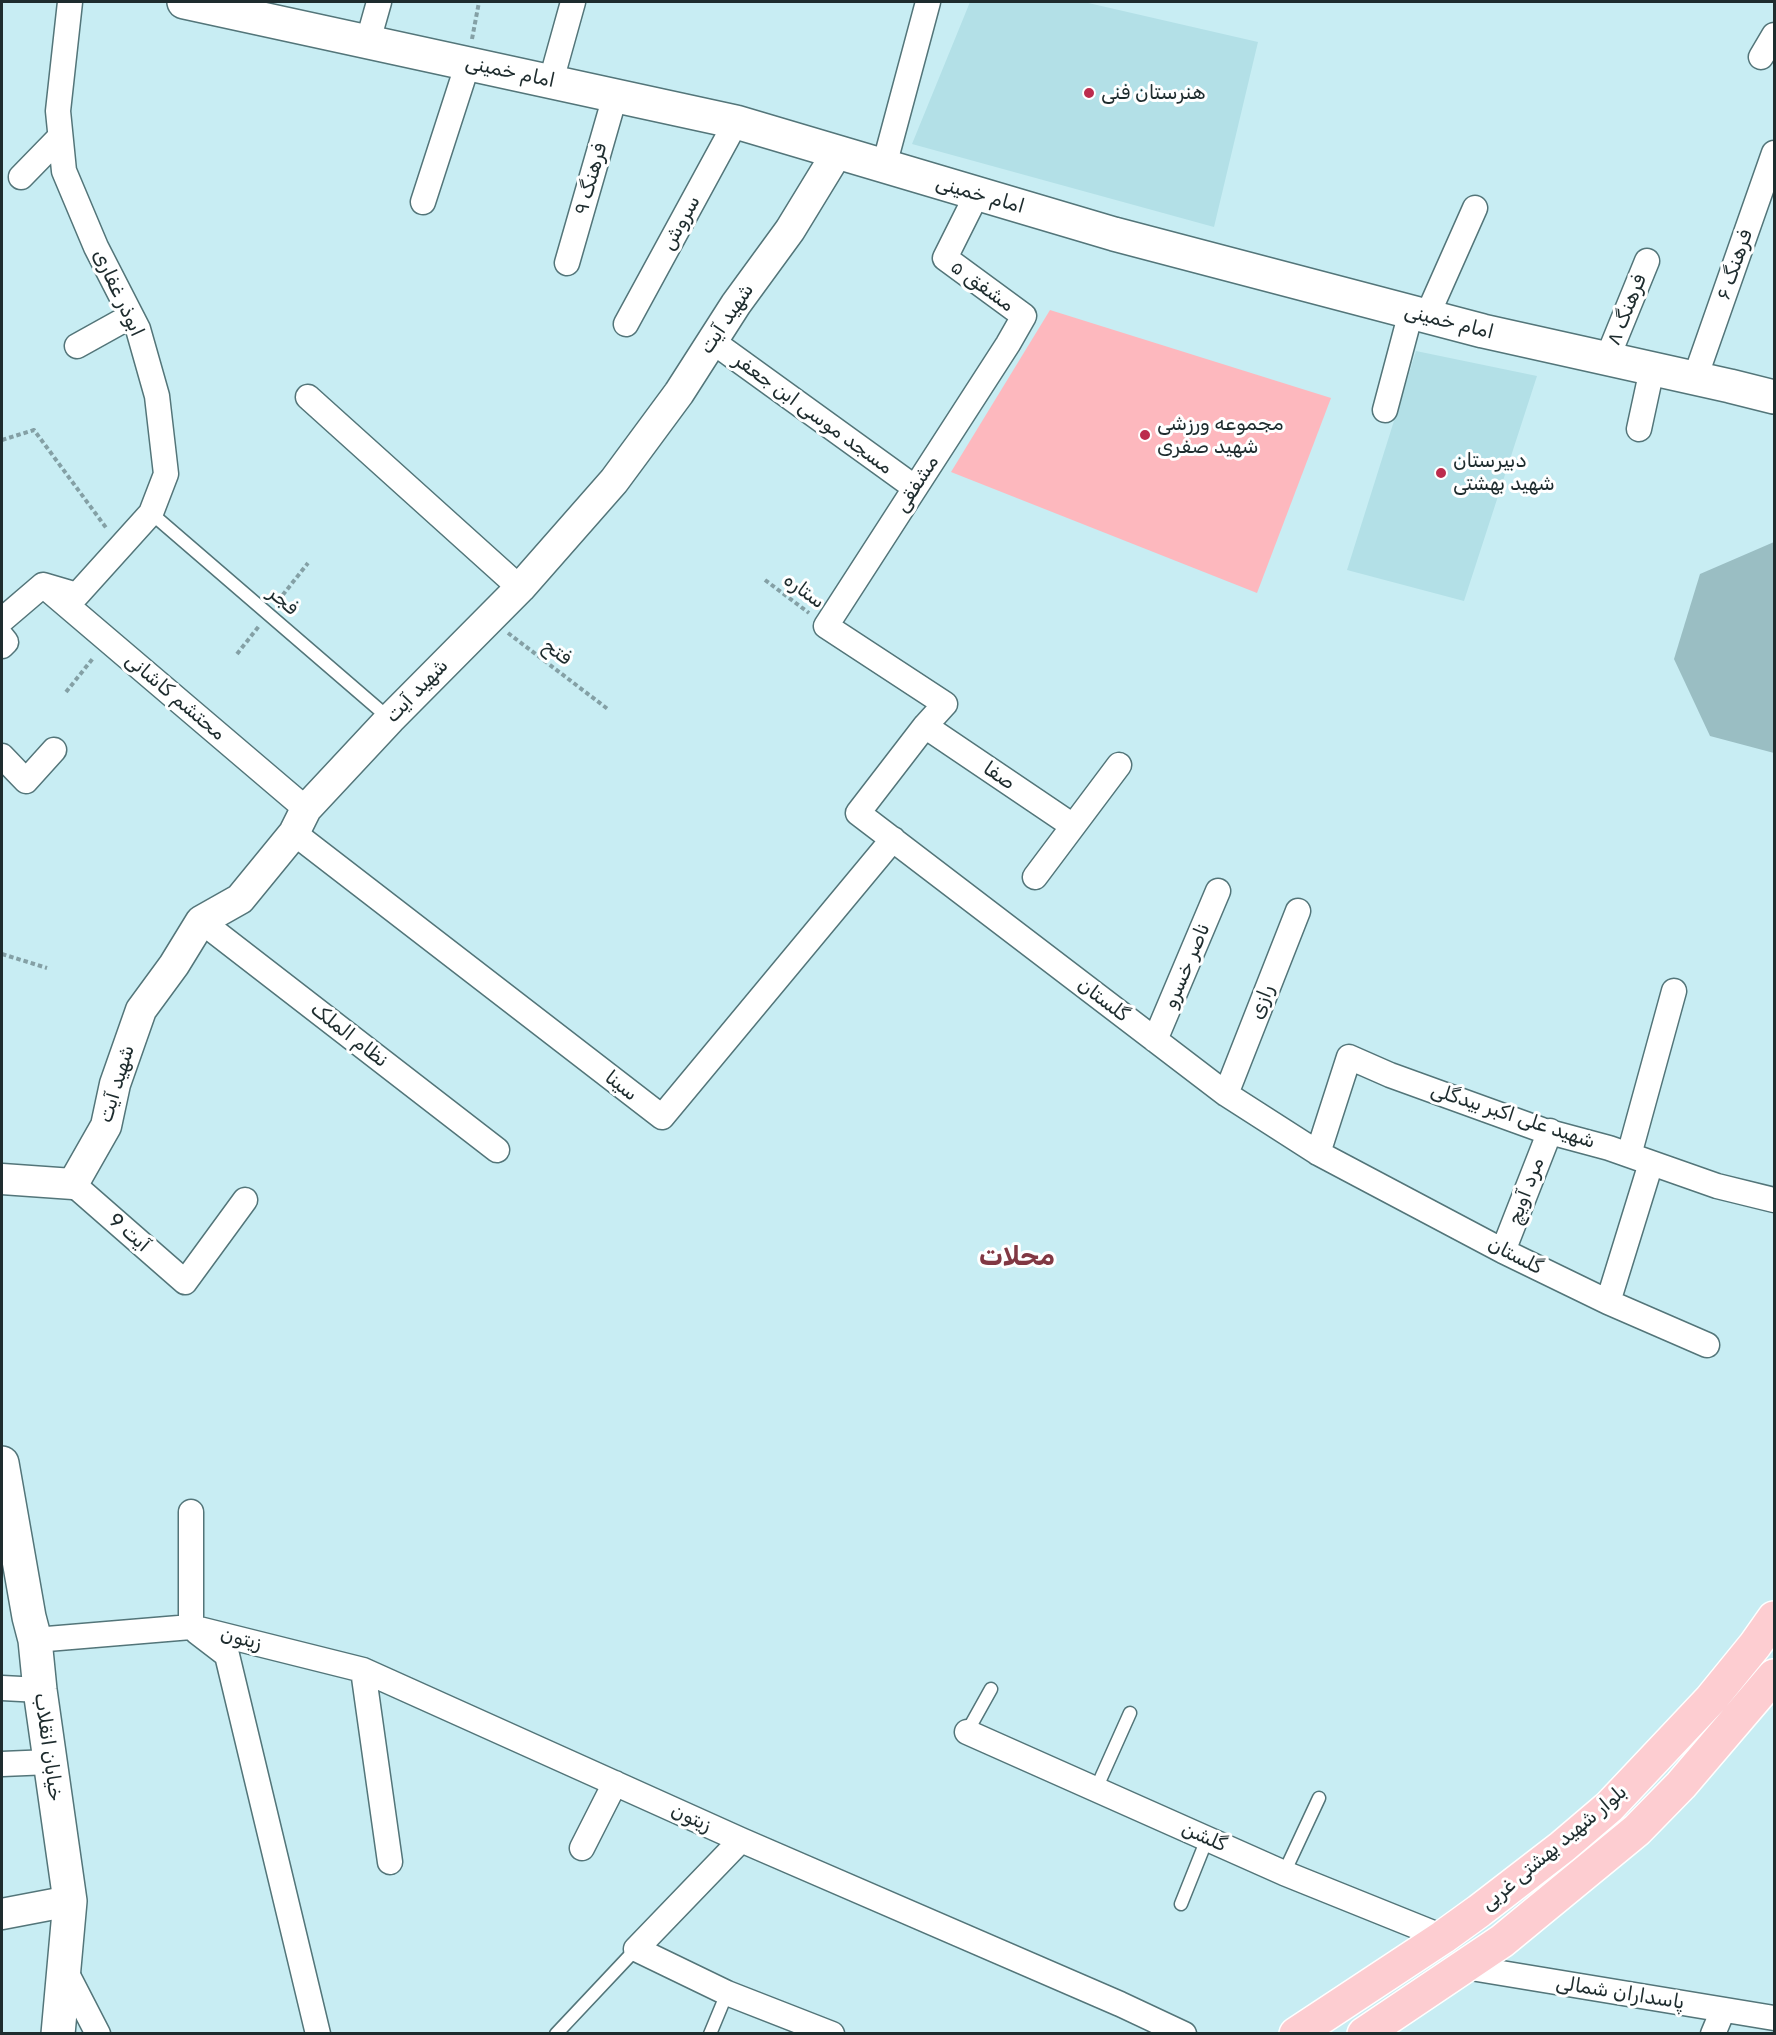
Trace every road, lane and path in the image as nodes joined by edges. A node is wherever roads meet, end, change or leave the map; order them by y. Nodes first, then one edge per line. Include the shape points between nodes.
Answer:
1 (70, 2) edge
2 (184, 2) edge
3 (379, 2) edge
4 (479, 2) edge
5 (573, 2) edge
6 (928, 2) edge
7 (1774, 35) edge
8 (368, 41) junction
9 (1761, 57) dead end
10 (468, 63) junction
11 (552, 81) junction
12 (615, 96) junction
13 (736, 122) junction
14 (60, 137) junction
15 (837, 153) junction
16 (1774, 153) edge
17 (884, 166) junction
18 (21, 177) dead end
19 (977, 194) junction
20 (423, 202) dead end
21 (1475, 208) dead end
22 (1647, 261) dead end
23 (567, 263) dead end
24 (1419, 314) junction
25 (131, 316) junction
26 (626, 324) dead end
27 (712, 341) junction
28 (1008, 344) joint
29 (77, 346) dead end
30 (1607, 359) junction
31 (1652, 369) junction
32 (1695, 378) junction
33 (308, 397) dead end
34 (1774, 397) edge
35 (1385, 410) dead end
36 (1639, 429) dead end
37 (2, 440) edge
38 (914, 488) junction
39 (151, 513) junction
40 (120, 547) junction
41 (308, 563) dead end
42 (765, 580) dead end
43 (44, 585) junction
44 (520, 588) junction
45 (268, 614) junction
46 (488, 618) junction
47 (2, 620) edge
48 (826, 626) junction
49 (2, 637) edge
50 (108, 640) junction
51 (2, 646) edge
52 (237, 654) dead end
53 (66, 692) dead end
54 (609, 710) dead end
55 (390, 719) junction
56 (926, 726) junction
57 (54, 750) dead end
58 (2, 756) edge
59 (1119, 765) dead end
60 (300, 821) junction
61 (1073, 826) junction
62 (893, 839) junction
63 (1035, 877) dead end
64 (1218, 891) dead end
65 (1298, 911) dead end
66 (201, 921) junction
67 (2, 954) edge
68 (46, 968) dead end
69 (1674, 991) dead end
70 (1155, 1040) junction
71 (1226, 1094) junction
72 (1550, 1131) junction
73 (497, 1150) dead end
74 (1318, 1153) junction
75 (1640, 1159) junction
76 (2, 1179) edge
77 (73, 1184) junction
78 (245, 1200) dead end
79 (1774, 1200) edge
80 (1503, 1251) junction
81 (1608, 1302) junction
82 (1707, 1345) dead end
83 (2, 1463) edge
84 (191, 1512) dead end
85 (1774, 1618) edge
86 (191, 1627) junction
87 (36, 1640) junction
88 (363, 1670) junction
89 (1774, 1676) edge
90 (2, 1688) edge
91 (991, 1689) dead end
92 (40, 1690) junction
93 (1130, 1713) dead end
94 (968, 1732) joint
95 (50, 1762) junction
96 (2, 1764) edge
97 (615, 1783) junction
98 (1096, 1789) junction
99 (1319, 1798) dead end
100 (1208, 1839) junction
101 (741, 1840) junction
102 (582, 1848) dead end
103 (390, 1862) dead end
104 (1284, 1873) junction
105 (70, 1900) junction
106 (1181, 1904) dead end
107 (2, 1914) edge
108 (1443, 1937) junction
109 (636, 1949) junction
110 (1465, 1967) junction
111 (64, 1968) junction
112 (727, 1993) junction
113 (1723, 2010) junction
114 (1774, 2018) edge
115 (58, 2034) edge
116 (98, 2034) edge
117 (318, 2034) edge
118 (556, 2034) edge
119 (710, 2034) edge
120 (832, 2034) edge
121 (1184, 2034) edge
122 (1296, 2034) edge
123 (1364, 2034) edge
124 (1713, 2034) edge

1 - 14 street, ابوذر غفاری via 58,111
2 - 8 main road, امام خمینی
3 - 8 street
4 - 10 path
5 - 11 street
6 - 17 street
7 - 9 street
8 - 10 main road, امام خمینی
10 - 11 main road, امام خمینی
10 - 20 street
11 - 12 main road, امام خمینی
12 - 13 main road, امام خمینی
12 - 23 street, فرهنگ ۹
13 - 15 main road, امام خمینی
13 - 26 street, سروش
14 - 18 street
14 - 25 street, ابوذر غفاری via 64,171
15 - 17 main road, امام خمینی
15 - 27 street, شهید آیت via 790,230
16 - 32 street, فرهنگ ۶
17 - 19 main road, امام خمینی
19 - 24 main road, امام خمینی
19 - 28 street, مشفق ۵ via 945,258 1024,316
21 - 24 street
22 - 30 street, فرهنگ ۸
24 - 30 main road, امام خمینی
24 - 35 street
25 - 29 street
25 - 39 street, ابوذر غفاری via 157,396 166,474
27 - 38 street, مسجد موسی ابن جعفر
27 - 44 street, شهید آیت via 614,481
28 - 38 street, مشفقی
30 - 31 main road, امام خمینی
31 - 32 main road, امام خمینی
31 - 36 street
32 - 34 main road, امام خمینی
33 - 44 street
37 - 40 path via 34,430
38 - 48 street, مشفقی
39 - 40 street, ابوذر غفاری
39 - 45 lane, فجر
40 - 43 street, ابوذر غفاری via 76,595
41 - 45 path
42 - 48 path, ستاره
43 - 47 street
43 - 50 street, محتشم کاشانی
44 - 46 street, شهید آیت
45 - 52 path
45 - 55 lane, فجر
46 - 54 path, فتح
46 - 55 street, شهید آیت
48 - 56 street, گلستان via 945,704
49 - 51 street via 6,642
50 - 53 path
50 - 60 street, محتشم کاشانی
55 - 60 street, شهید آیت
56 - 61 street, صفا
56 - 62 street, گلستان via 858,813
57 - 58 street via 26,781
59 - 61 street
60 - 62 street, سینا via 662,1118
60 - 66 street, شهید آیت via 240,899
61 - 63 street
62 - 70 street, گلستان
64 - 70 street, ناصر خسرو
65 - 71 street, رازی
66 - 73 street, نظام الملک
66 - 77 street, شهید آیت via 141,1010 115,1084 106,1126
67 - 68 path
69 - 75 street
70 - 71 street, گلستان
71 - 74 street, گلستان
72 - 74 street, شهید علی اکبر بیدگلی via 1349,1057
72 - 75 street, شهید علی اکبر بیدگلی
72 - 80 street, مرد آویچ
74 - 80 street, گلستان
75 - 79 street, شهید علی اکبر بیدگلی via 1717,1186
75 - 81 street
76 - 77 street
77 - 78 street, آیت 9 via 185,1282
80 - 81 street, گلستان
81 - 82 street, گلستان
83 - 87 main road, خیابان انقلاب
84 - 86 street
85 - 108 main road, بلوار شهید بهشتی غربی via 1712,1699 1609,1807
86 - 87 street, زیتون
86 - 88 street, زیتون
86 - 117 street via 227,1655
87 - 92 main road, خیابان انقلاب
88 - 97 street, زیتون
88 - 103 street
89 - 110 main road, بلوار شهید بهشتی غربی via 1681,1785 1636,1830
90 - 92 street
91 - 94 lane
92 - 95 main road, خیابان انقلاب
93 - 98 lane
94 - 98 street, گلشن
95 - 96 street
95 - 105 main road, خیابان انقلاب
97 - 101 street, زیتون
97 - 102 street
98 - 100 street, گلشن
99 - 104 lane
100 - 104 street, گلشن
100 - 106 lane
101 - 109 street
101 - 121 street, زیتون
104 - 108 street, گلشن
105 - 107 street
105 - 111 main road, خیابان انقلاب
108 - 122 main road, بلوار شهید بهشتی غربی
109 - 112 street
109 - 118 lane
110 - 113 street, پاسداران شمالی
110 - 123 main road, بلوار شهید بهشتی غربی
111 - 115 main road, خیابان انقلاب
111 - 116 street
112 - 119 lane
112 - 120 street
113 - 114 street, پاسداران شمالی
113 - 124 street

